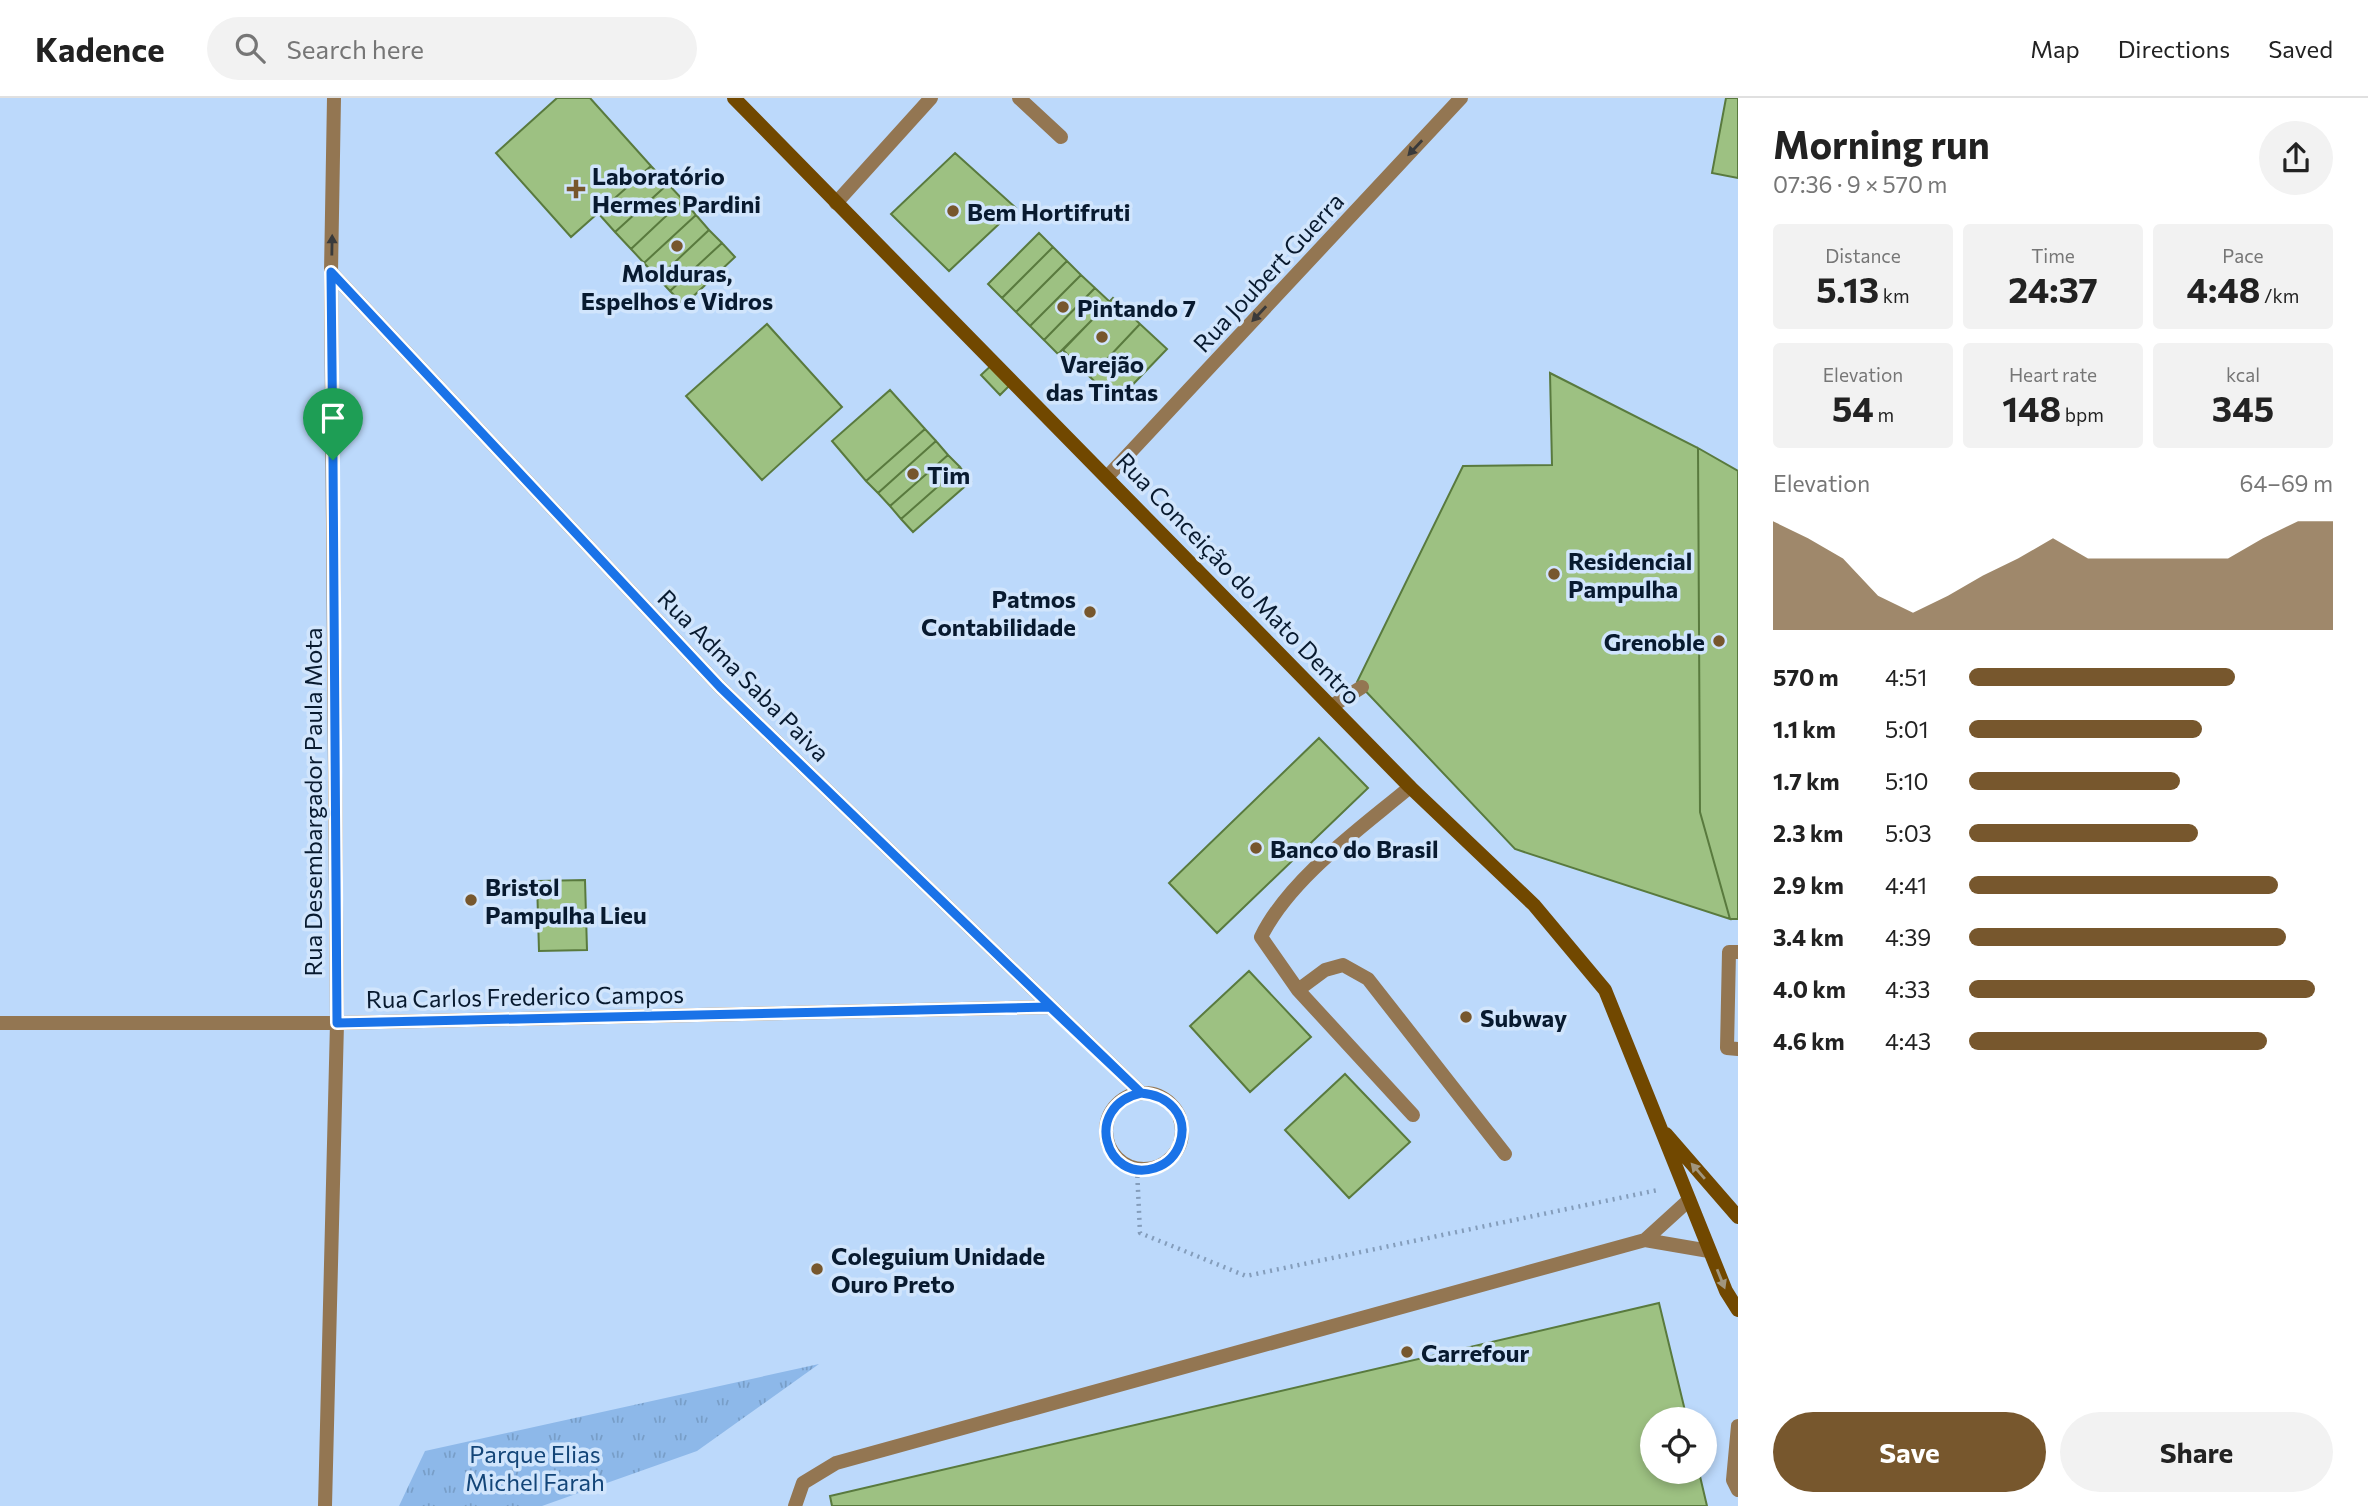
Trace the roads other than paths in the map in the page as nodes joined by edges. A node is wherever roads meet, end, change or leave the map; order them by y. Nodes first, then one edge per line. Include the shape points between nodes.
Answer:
1 (334, 98) edge
2 (734, 98) edge
3 (931, 98) edge
4 (1019, 98) edge
5 (1461, 98) edge
6 (1061, 137) dead end
7 (836, 203) junction
8 (331, 272) junction
9 (1108, 476) junction
10 (1362, 687) dead end
11 (1332, 706) junction
12 (1410, 787) junction
13 (1738, 952) edge
14 (1298, 990) junction
15 (1050, 1007) junction
16 (0, 1023) edge
17 (337, 1023) junction
18 (1738, 1049) edge
19 (1141, 1093) junction
20 (1413, 1115) dead end
21 (1658, 1125) junction
22 (1506, 1154) dead end
23 (1689, 1200) junction
24 (1738, 1217) edge
25 (1645, 1240) junction
26 (1709, 1251) junction
27 (1738, 1311) edge
28 (1738, 1426) edge
29 (1738, 1490) edge
30 (325, 1506) edge
31 (795, 1506) edge

8 -> 1 street, Rua Desembargador Paula Mota
2 - 7 main road, Rua Conceição do Mato Dentro
3 - 7 street
4 - 6 street
5 -> 9 street, Rua Joubert Guerra
7 - 9 main road, Rua Conceição do Mato Dentro
8 - 15 street, Rua Adma Saba Paiva via 720,687
8 - 17 street, Rua Desembargador Paula Mota
9 - 11 main road, Rua Conceição do Mato Dentro
10 - 11 street
11 - 12 main road, Rua Conceição do Mato Dentro
12 - 14 street via 1322,862 1270,919 1261,937
12 - 21 main road, Rua Conceição do Mato Dentro via 1534,905 1605,990
13 - 18 street via 1729,952 1727,1048
14 - 20 street
14 - 22 street via 1325,970 1343,964 1368,979
15 - 17 street, Rua Carlos Frederico Campos
15 - 19 street, Rua Adma Saba Paiva
16 - 17 street, Rua Carlos Frederico Campos
17 - 30 street, Rua Desembargador Paula Mota
19 - 19 street, Rua Adma Saba Paiva via 1154,1094 1175,1108 1183,1133 1173,1157 1163,1165 1137,1170 1115,1158 1108,1147 1106,1123 1118,1102
21 - 23 main road, Rua Conceição do Mato Dentro
24 -> 21 main road, Rua Conceição do Mato Dentro
23 - 25 street
23 - 26 main road, Rua Conceição do Mato Dentro
25 - 26 street
25 - 31 street via 836,1463 803,1483
26 -> 27 main road, Rua Conceição do Mato Dentro
28 - 29 street via 1733,1480

